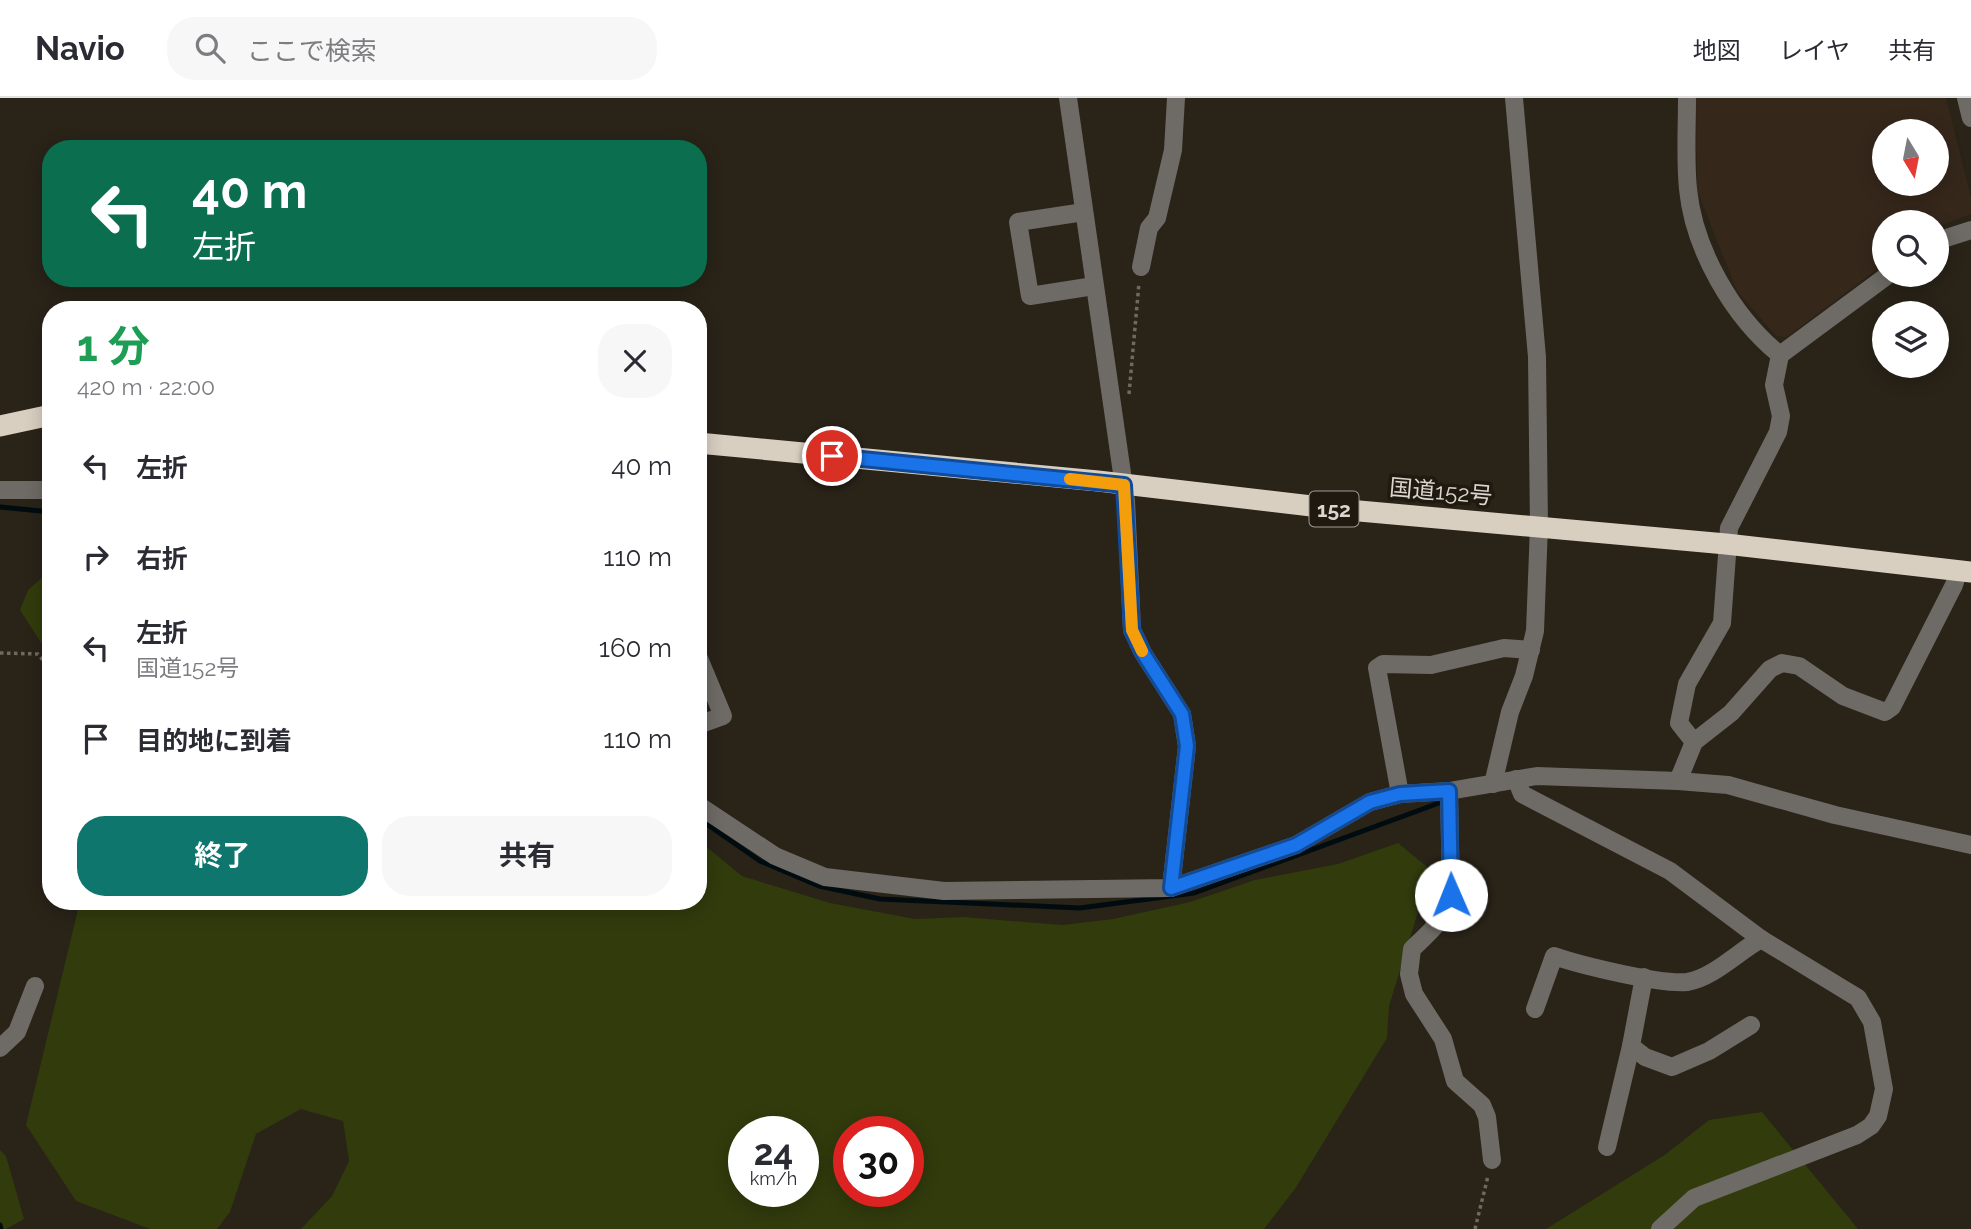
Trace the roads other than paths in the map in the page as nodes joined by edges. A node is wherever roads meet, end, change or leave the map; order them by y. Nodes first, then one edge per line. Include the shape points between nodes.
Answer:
1 (1068, 98) edge
2 (1176, 98) edge
3 (1514, 98) edge
4 (1687, 98) edge
5 (1966, 98) edge
6 (1971, 118) edge
7 (1084, 212) junction
8 (1971, 230) edge
9 (1949, 238) edge
10 (1141, 267) road end
11 (1094, 286) junction
12 (1872, 287) edge
13 (1780, 355) junction
14 (42, 417) edge
15 (0, 426) edge
16 (707, 444) edge
17 (1124, 485) junction
18 (0, 490) edge
19 (42, 490) edge
20 (1539, 526) junction
21 (1726, 544) junction
22 (1965, 571) edge
23 (1531, 650) junction
24 (707, 678) edge
25 (707, 722) edge
26 (1694, 741) junction
27 (1516, 779) junction
28 (1678, 781) junction
29 (1493, 784) junction
30 (1449, 791) junction
31 (1400, 794) junction
32 (707, 811) edge
33 (1971, 845) edge
34 (1171, 888) junction
35 (1761, 939) junction
36 (1644, 977) junction
37 (35, 986) dead end
38 (1535, 1009) dead end
39 (1751, 1025) dead end
40 (1631, 1046) junction
41 (0, 1048) edge
42 (1607, 1147) dead end
43 (1492, 1160) road end
44 (1660, 1229) edge

1 - 7 street
2 - 10 street via 1173,150
3 - 20 street via 1537,357
4 - 13 street via 1688,189 1701,238 1726,294
5 - 6 street
7 - 11 street
7 - 11 street via 1018,222 1030,296
8 - 9 street
11 - 17 street
12 - 13 street
13 - 21 street via 1774,385 1782,416 1779,432
14 - 15 highway
16 - 17 highway, 国道152号 / 152
17 - 20 highway, 国道152号 / 152
17 - 34 street via 1132,630 1182,714 1187,746
18 - 19 street
20 - 21 highway, 国道152号 / 152
20 - 23 street
21 - 22 highway, 国道152号 / 152
21 - 26 street via 1722,622 1687,684 1679,723
22 - 26 street via 1885,712 1843,696 1799,666 1782,663 1770,669 1731,713
23 - 29 street
23 - 31 street via 1504,648 1431,665 1377,667
24 - 25 street via 723,716
26 - 28 street
27 - 28 street
27 - 29 street
27 - 35 street via 1522,794 1670,871
28 - 33 street via 1728,785
29 - 30 street
30 - 31 street
30 - 43 street via 1450,902 1436,926 1412,950 1409,974 1414,994 1443,1039 1455,1081 1482,1105 1487,1116
31 - 34 street via 1370,802 1296,845
32 - 34 street via 775,856 825,877 944,891
35 - 36 street via 1686,982
35 - 44 street via 1858,998 1872,1022 1884,1089 1878,1116 1857,1135 1694,1198
36 - 38 street via 1554,956
36 - 40 street
37 - 41 street via 17,1032
39 - 40 street via 1672,1067
40 - 42 street

